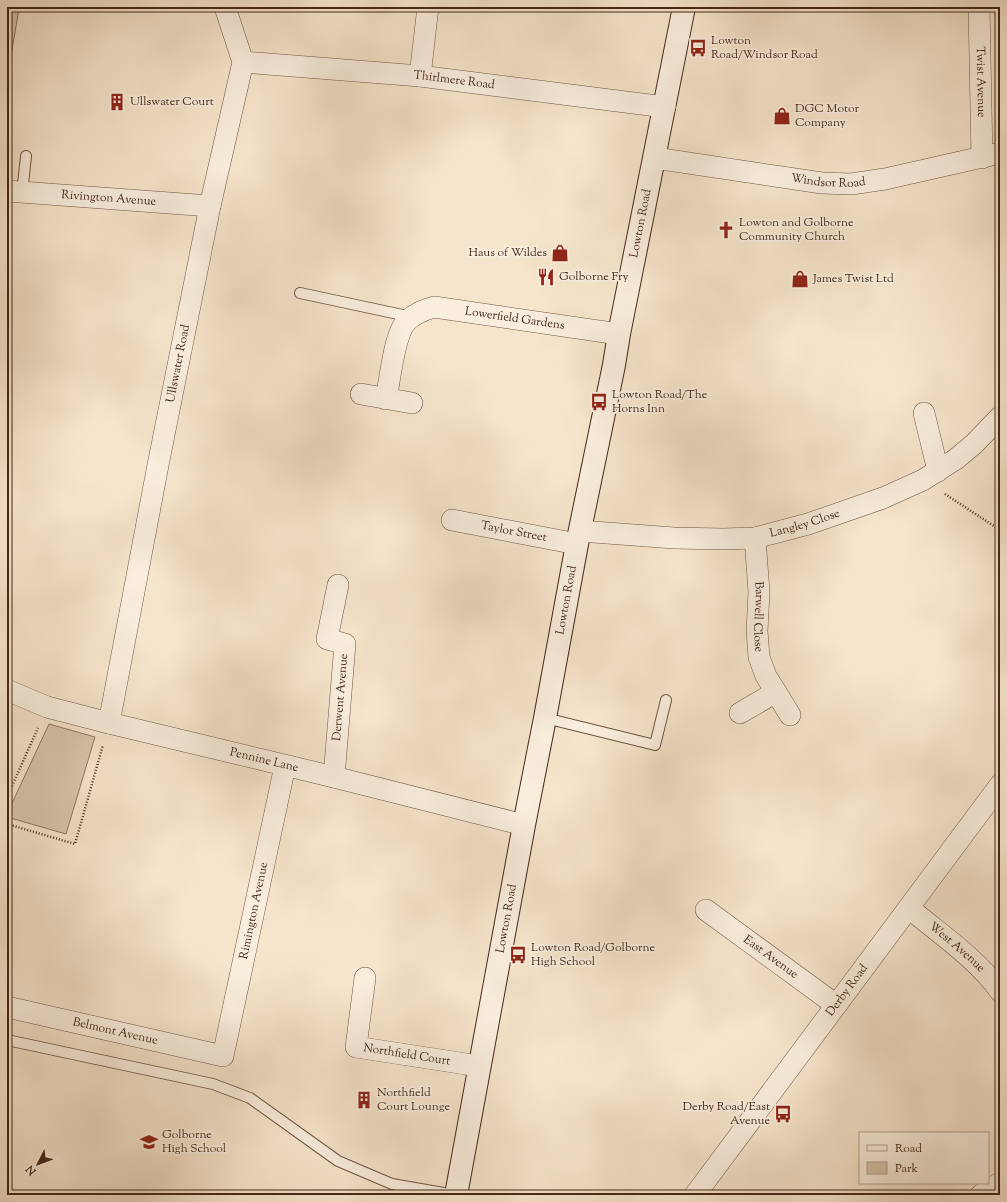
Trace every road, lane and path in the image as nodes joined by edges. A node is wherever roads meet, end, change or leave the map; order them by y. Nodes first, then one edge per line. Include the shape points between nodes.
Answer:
1 (225, 7) edge
2 (428, 7) edge
3 (684, 7) edge
4 (979, 7) edge
5 (243, 62) junction
6 (420, 76) junction
7 (665, 108) junction
8 (991, 155) edge
9 (26, 156) dead end
10 (655, 158) junction
11 (15, 192) edge
12 (210, 206) junction
13 (300, 293) dead end
14 (412, 317) junction
15 (619, 334) junction
16 (361, 394) dead end
17 (386, 399) junction
18 (412, 403) dead end
19 (924, 413) dead end
20 (1000, 417) edge
21 (931, 475) junction
22 (452, 520) dead end
23 (1000, 530) edge
24 (579, 537) junction
25 (755, 538) junction
26 (338, 585) dead end
27 (7, 690) edge
28 (776, 692) junction
29 (666, 700) dead end
30 (47, 707) junction
31 (740, 713) dead end
32 (790, 715) dead end
33 (545, 718) junction
34 (109, 723) junction
35 (285, 766) junction
36 (334, 777) junction
37 (1000, 785) edge
38 (7, 797) edge
39 (7, 824) edge
40 (524, 824) junction
41 (909, 908) junction
42 (706, 910) dead end
43 (365, 978) dead end
44 (1000, 991) edge
45 (836, 1005) junction
46 (7, 1007) edge
47 (7, 1040) edge
48 (223, 1056) joint
49 (479, 1066) junction
50 (1000, 1183) edge
51 (702, 1193) edge
52 (455, 1195) edge
53 (981, 1195) edge

1 - 5 street
2 - 6 street
3 - 7 main road, Lowton Road
4 - 8 street, Twist Avenue
5 - 6 street, Thirlmere Road
5 - 12 street, Ullswater Road
6 - 7 street, Thirlmere Road
7 - 10 main road, Lowton Road
8 - 10 street, Windsor Road via 885,179 851,184 822,183
9 - 11 lane
10 - 15 main road, Lowton Road
11 - 12 street, Rivington Avenue
12 - 34 street, Ullswater Road
13 - 14 lane
14 - 15 street, Lowerfield Gardens via 420,311 434,307
14 - 17 street, Lowerfield Gardens via 406,322 398,337
15 - 24 main road, Lowton Road
16 - 17 street
17 - 18 street
19 - 21 street
20 - 21 street, Langley Close via 974,444
21 - 23 path
21 - 25 street, Langley Close via 846,512
22 - 24 street, Taylor Street
24 - 25 street, Langley Close
24 - 33 main road, Lowton Road
25 - 28 street, Barwell Close via 759,592 759,657 766,676
26 - 36 street, Derwent Avenue via 327,639 345,644
27 - 30 street, Pennine Lane
28 - 31 street
28 - 32 street, Barwell Close
29 - 33 lane via 655,745
30 - 34 street, Pennine Lane
30 - 38 path
33 - 40 main road, Lowton Road
34 - 35 street, Pennine Lane
34 - 39 path via 75,844
35 - 36 street, Pennine Lane
35 - 48 street, Rimington Avenue
36 - 40 street, Pennine Lane
37 - 41 street, Derby Road
40 - 49 main road, Lowton Road
41 - 44 street, West Avenue via 975,963
41 - 45 street, Derby Road
42 - 45 street, East Avenue
43 - 49 street, Northfield Court via 356,1047
45 - 51 street, Derby Road
46 - 48 street, Belmont Avenue
47 - 52 lane via 213,1084 250,1098 338,1161 392,1184
49 - 52 main road, Lowton Road
50 - 53 street

